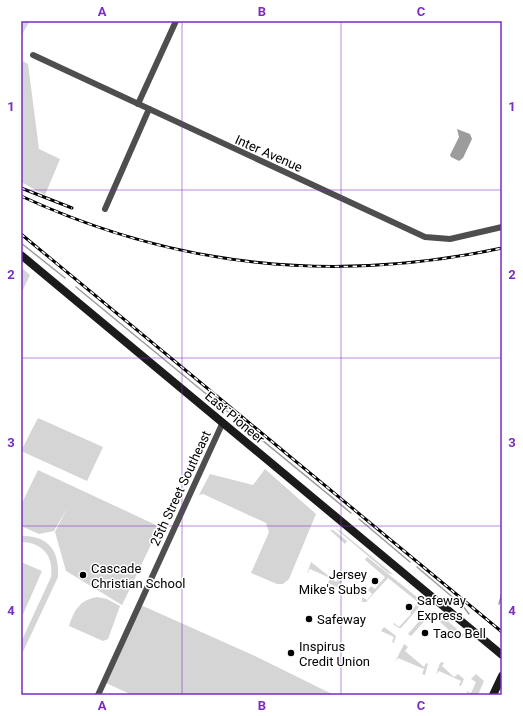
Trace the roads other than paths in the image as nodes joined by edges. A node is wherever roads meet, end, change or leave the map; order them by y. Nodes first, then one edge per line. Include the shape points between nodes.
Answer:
1 (176, 21) edge
2 (33, 55) dead end
3 (138, 104) junction
4 (149, 109) junction
5 (105, 209) dead end
6 (502, 227) edge
7 (21, 255) edge
8 (224, 422) junction
9 (502, 656) edge
10 (502, 676) edge
11 (98, 695) edge
12 (494, 695) edge

1 - 3 street
2 - 3 street, Inter Avenue
3 - 4 street, Inter Avenue
4 - 5 street
4 - 6 street, Inter Avenue via 426,237 450,239
7 - 8 street, East Pioneer
8 - 9 street, East Pioneer
8 - 11 street, 25th Street Southeast
10 - 12 street

